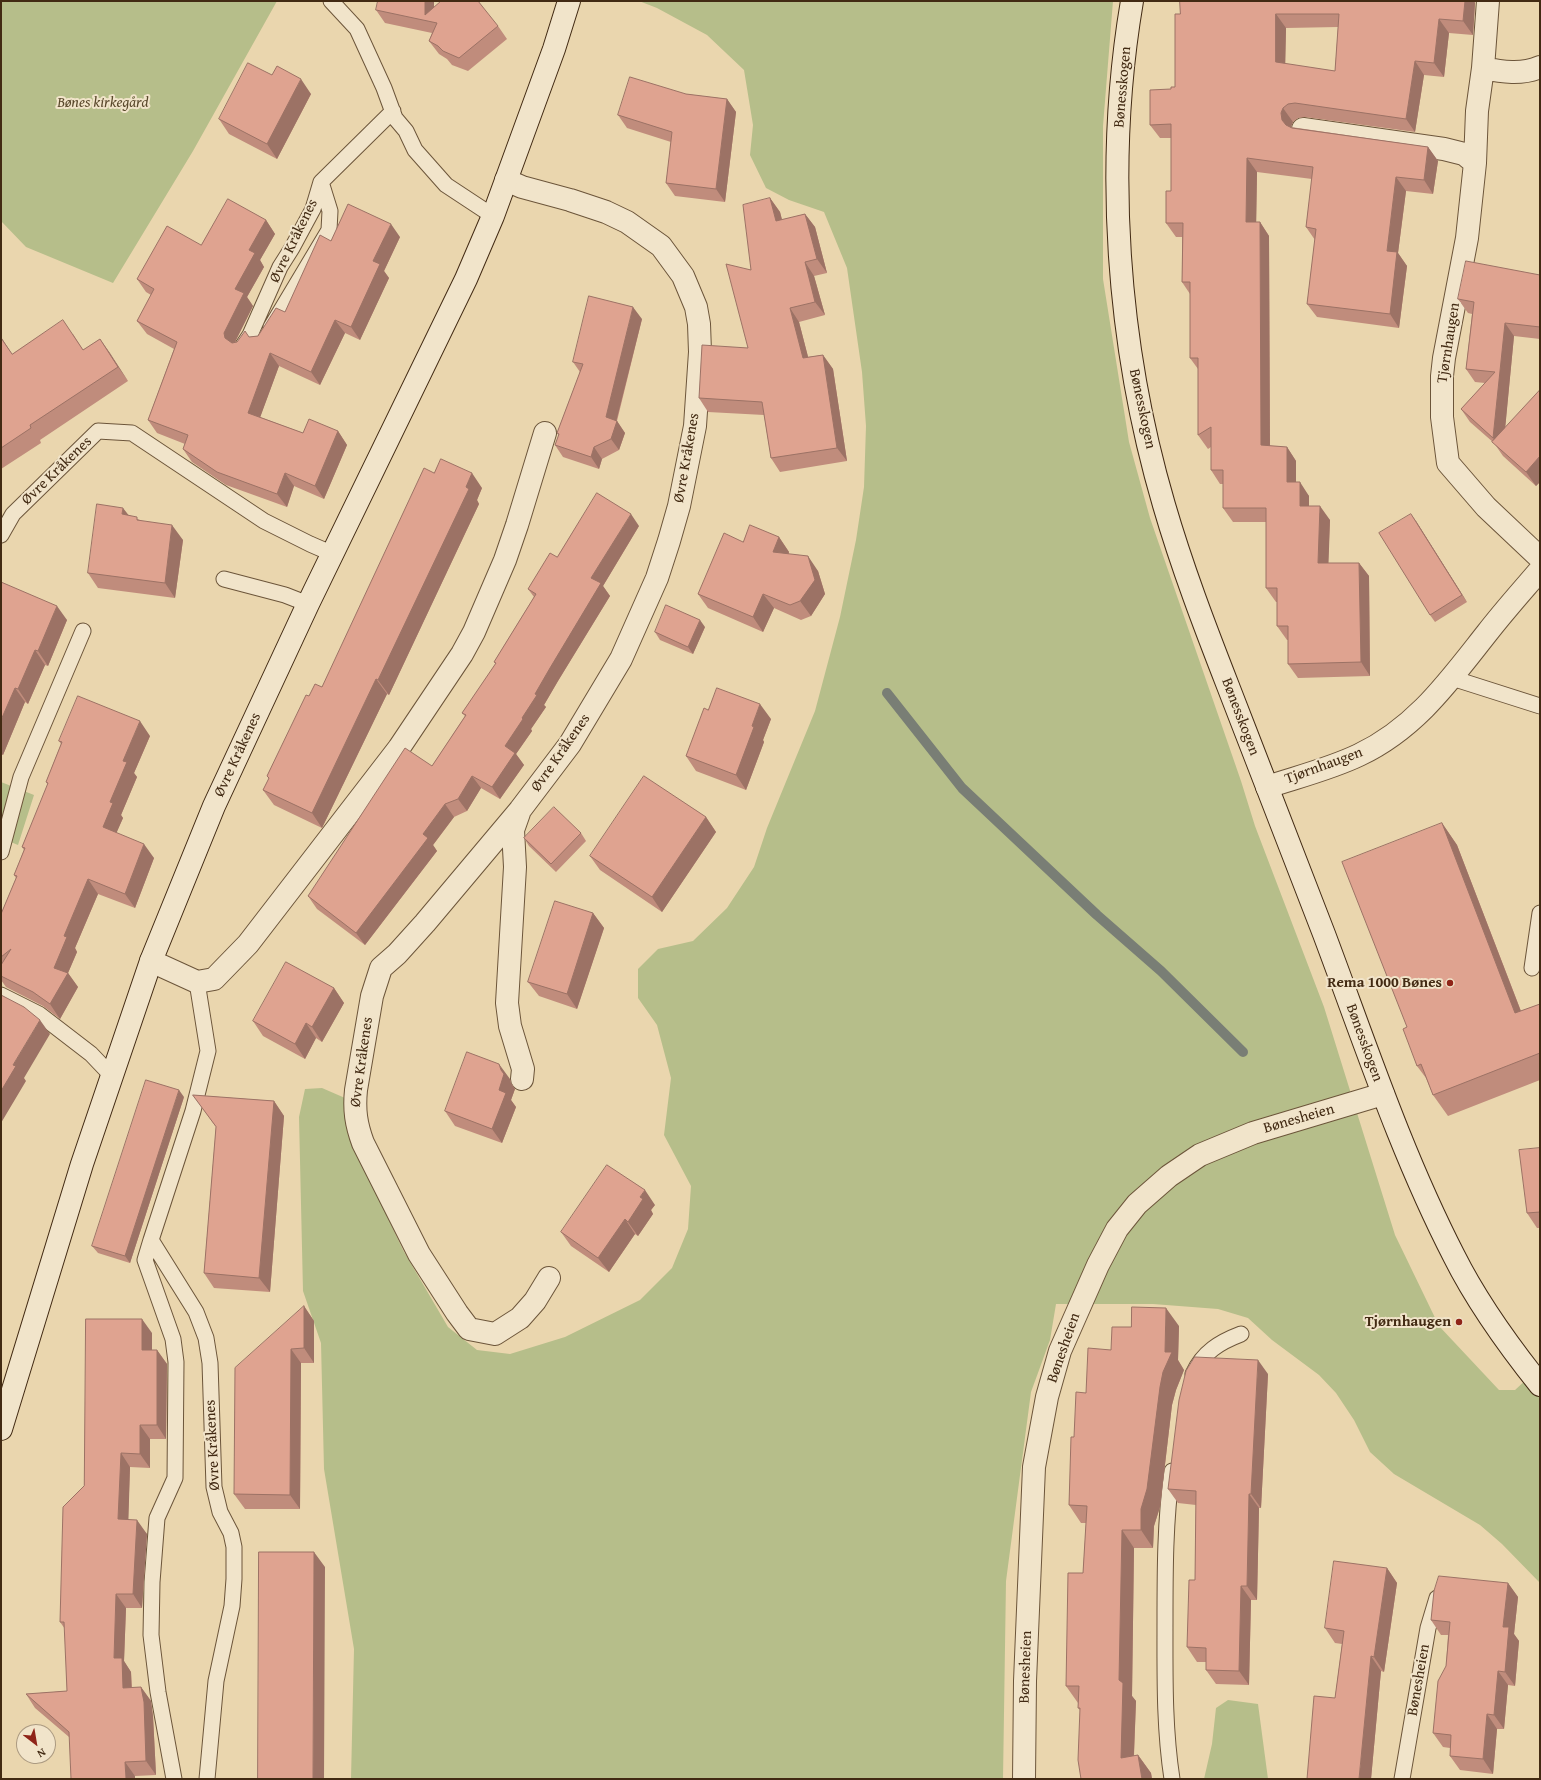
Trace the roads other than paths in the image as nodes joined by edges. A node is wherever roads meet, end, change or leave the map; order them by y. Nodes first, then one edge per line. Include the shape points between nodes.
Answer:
1 (331, 1) edge
2 (569, 1) edge
3 (1132, 1) edge
4 (1488, 1) edge
5 (1540, 66) edge
6 (1483, 68) junction
7 (393, 111) junction
8 (1303, 129) edge
9 (1475, 163) junction
10 (506, 180) junction
11 (321, 182) junction
12 (493, 216) junction
13 (263, 342) edge
14 (242, 347) edge
15 (545, 433) dead end
16 (1, 536) edge
17 (333, 554) junction
18 (1540, 558) edge
19 (1540, 570) edge
20 (224, 579) dead end
21 (308, 604) junction
22 (83, 631) dead end
23 (1452, 678) junction
24 (1540, 706) edge
25 (1266, 787) junction
26 (520, 810) junction
27 (1, 852) edge
28 (1540, 913) edge
29 (151, 961) junction
30 (1532, 968) dead end
31 (197, 982) junction
32 (1, 995) edge
33 (111, 1075) junction
34 (522, 1079) dead end
35 (1383, 1094) junction
36 (151, 1240) junction
37 (549, 1278) dead end
38 (1241, 1334) dead end
39 (1540, 1385) edge
40 (1187, 1387) edge
41 (1, 1429) edge
42 (1175, 1455) edge
43 (1442, 1582) edge
44 (174, 1779) edge
45 (207, 1779) edge
46 (1024, 1779) edge
47 (1172, 1779) edge
48 (1402, 1779) edge

1 - 7 lane via 357,28
2 - 10 street, Øvre Kråkenes
3 - 25 street, Bønesskogen via 1122,80 1118,237 1133,367 1164,504 1187,576
4 - 6 street, Tjørnhaugen
5 - 6 street via 1531,71 1503,72
6 - 9 street, Tjørnhaugen via 1477,111
7 - 11 lane, Øvre Kråkenes
7 - 12 lane via 414,150 446,185
8 - 9 street via 1444,149 1464,154
9 - 18 street, Tjørnhaugen via 1467,238 1442,376 1442,417 1448,463 1486,507
10 - 12 street, Øvre Kråkenes
10 - 26 street, Øvre Kråkenes via 606,212 627,222 661,246 683,276 696,307 700,352 695,426 679,506 657,578 621,659 591,711 570,744
11 - 13 lane via 330,211 329,230
11 - 14 lane, Øvre Kråkenes via 313,209 280,267 250,335
12 - 17 street, Øvre Kråkenes via 466,279
15 - 31 street via 505,560 462,654 399,748 248,944 214,979
16 - 17 lane, Øvre Kråkenes via 13,514 98,431 132,433 264,521
17 - 21 street, Øvre Kråkenes
19 - 23 street, Tjørnhaugen
20 - 21 lane via 285,595
21 - 29 street, Øvre Kråkenes via 214,806
22 - 27 lane via 21,777
23 - 24 lane
23 - 25 street, Tjørnhaugen via 1412,721 1360,755
25 - 35 street, Bønesskogen
26 - 34 street, Øvre Kråkenes via 513,830 515,867 507,1003 510,1026 523,1069
26 - 37 street, Øvre Kråkenes via 425,923 381,968 372,996 355,1103 356,1125 419,1254 470,1329 495,1334 520,1318 535,1301
28 - 30 lane
29 - 31 street
29 - 33 street, Øvre Kråkenes
31 - 36 lane via 208,1051 193,1111
32 - 33 lane via 39,1014 91,1054
33 - 41 street, Øvre Kråkenes
35 - 39 street, Bønesskogen via 1407,1156 1455,1258 1476,1296
35 - 46 street, Bønesheien via 1253,1133 1200,1155 1169,1176 1137,1204 1118,1229 1098,1265 1060,1351 1047,1397 1034,1467 1025,1681
36 - 44 lane via 145,1260 173,1339 176,1362 174,1478 157,1518 151,1635 158,1692
36 - 45 lane, Øvre Kråkenes via 196,1312 206,1338 210,1363 214,1487 220,1512 231,1533 234,1547 232,1606 216,1681
38 - 40 lane via 1223,1341 1211,1350 1195,1370
42 - 47 lane via 1169,1492 1165,1548 1164,1704
43 - 48 lane, Bønesheien via 1428,1628

